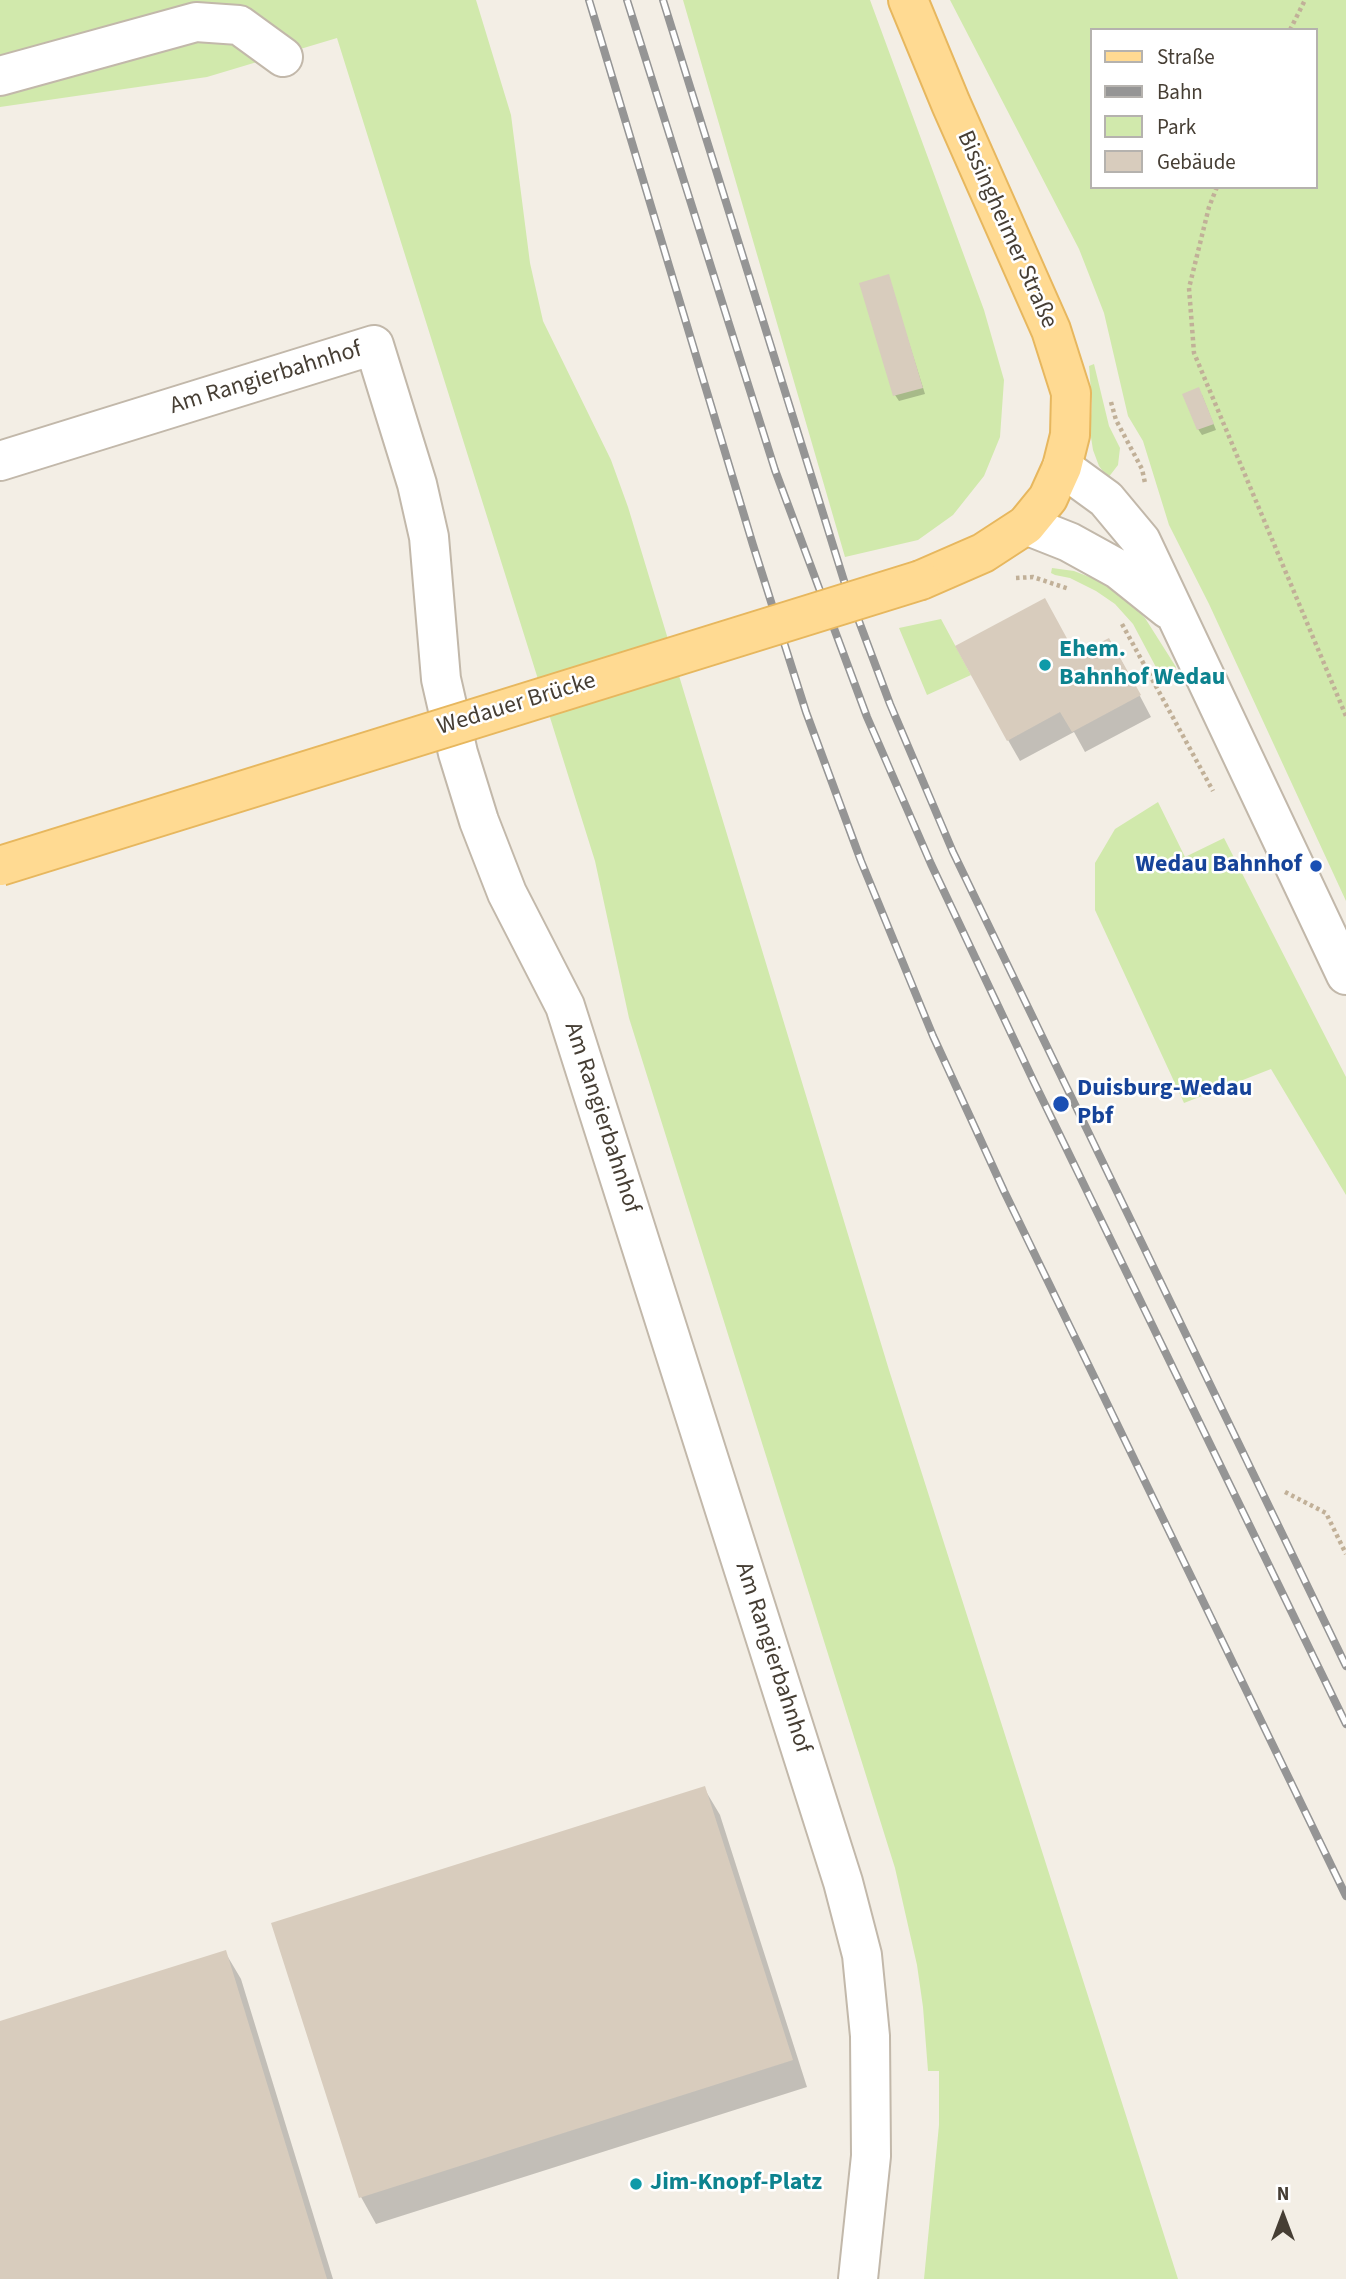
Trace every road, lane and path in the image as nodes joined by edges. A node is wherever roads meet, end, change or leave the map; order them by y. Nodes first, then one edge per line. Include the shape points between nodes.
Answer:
1 (908, 0) edge
2 (1305, 0) edge
3 (1291, 28) edge
4 (283, 57) dead end
5 (0, 76) edge
6 (1216, 189) edge
7 (0, 461) edge
8 (1062, 467) junction
9 (1026, 525) junction
10 (1009, 578) dead end
11 (1072, 590) dead end
12 (1112, 616) dead end
13 (1180, 620) junction
14 (1346, 716) edge
15 (1220, 803) dead end
16 (0, 866) edge
17 (1346, 975) edge
18 (1284, 1492) dead end
19 (1346, 1554) edge
20 (858, 2279) edge

1 - 8 main road, Bissingheimer Straße via 1051,330 1071,393 1070,435
2 - 3 path
4 - 5 street via 239,25 196,22
6 - 14 path via 1189,288 1194,353
7 - 20 street, Am Rangierbahnhof via 374,345 429,537 441,679 458,753 507,893 565,1006 839,1869 862,1955 870,2036 871,2155
8 - 9 main road, Bissingheimer Straße via 1048,498
8 - 13 street via 1106,499 1141,541
9 - 13 street via 1118,569
9 - 16 main road, Wedauer Brücke, bridge via 983,553 921,580
10 - 11 path via 1033,577
12 - 15 path via 1122,623
13 - 17 street
18 - 19 path via 1326,1513

